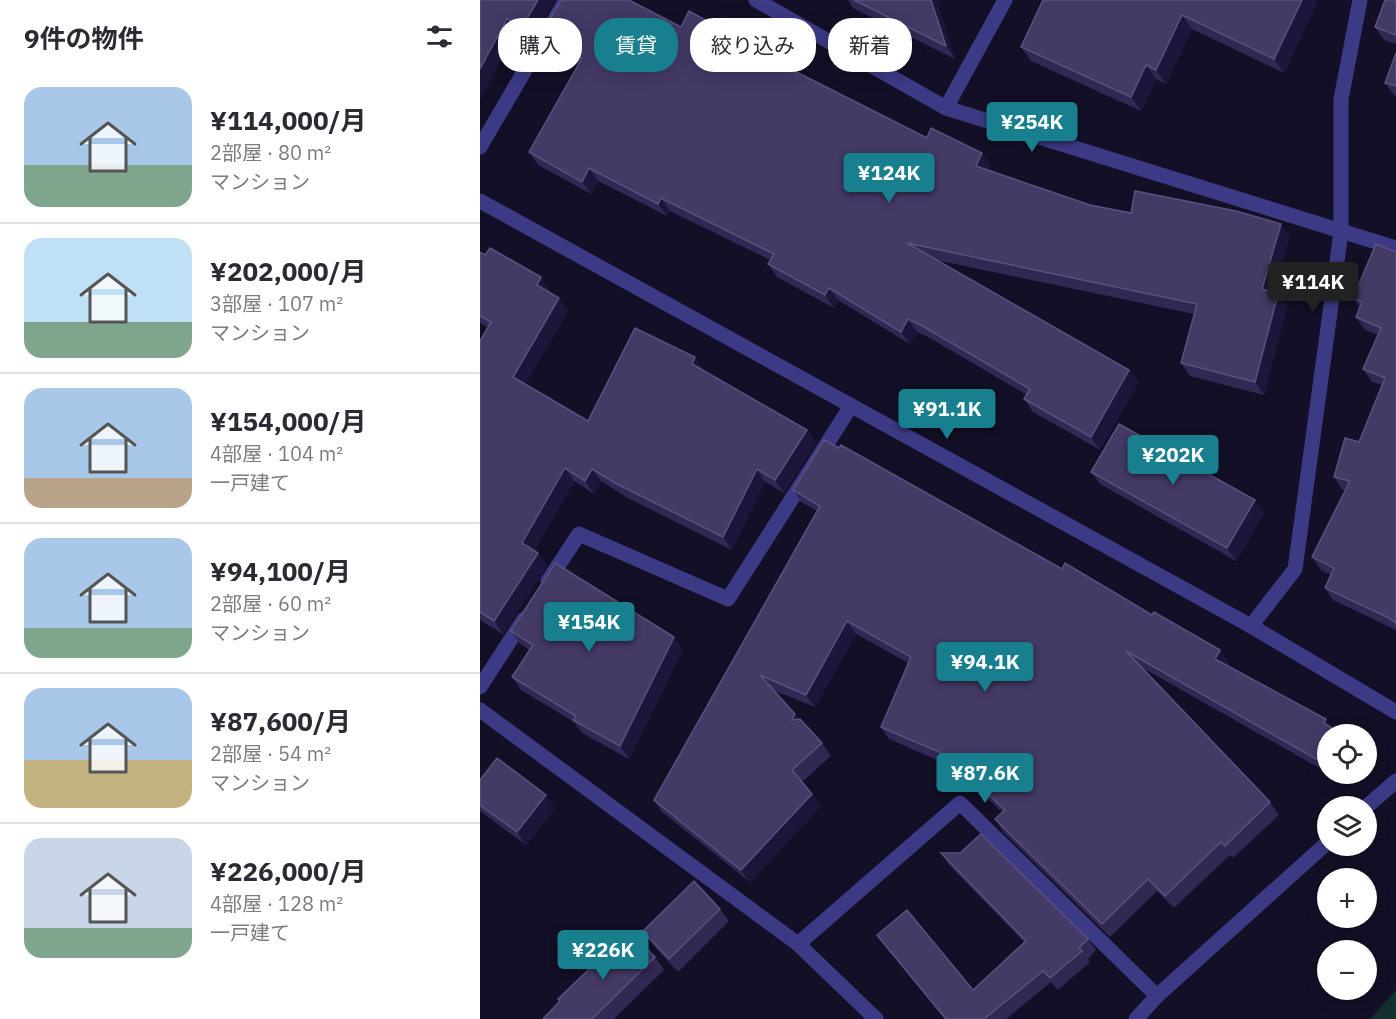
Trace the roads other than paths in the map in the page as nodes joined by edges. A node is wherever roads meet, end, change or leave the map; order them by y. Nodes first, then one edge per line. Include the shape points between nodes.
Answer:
1 (566, 0) edge
2 (756, 0) edge
3 (1005, 0) edge
4 (1360, 0) edge
5 (946, 108) junction
6 (480, 147) edge
7 (480, 201) edge
8 (1341, 232) junction
9 (1396, 248) edge
10 (851, 406) junction
11 (542, 591) edge
12 (529, 610) edge
13 (1251, 626) junction
14 (480, 687) edge
15 (480, 710) edge
16 (1396, 712) edge
17 (1396, 781) edge
18 (1377, 797) edge
19 (1317, 853) edge
20 (798, 944) junction
21 (1157, 996) junction
22 (876, 1019) edge
23 (1136, 1019) edge

1 - 6 street
2 - 5 street
3 - 5 street
4 - 8 street via 1341,99
5 - 8 street
7 - 10 street
8 - 9 street
8 - 13 street via 1295,569
10 - 11 street via 728,599 579,534
10 - 13 street
12 - 14 street
13 - 16 street
15 - 20 street
17 - 18 street
19 - 21 street
20 - 21 street via 960,803
20 - 22 street
21 - 23 street

